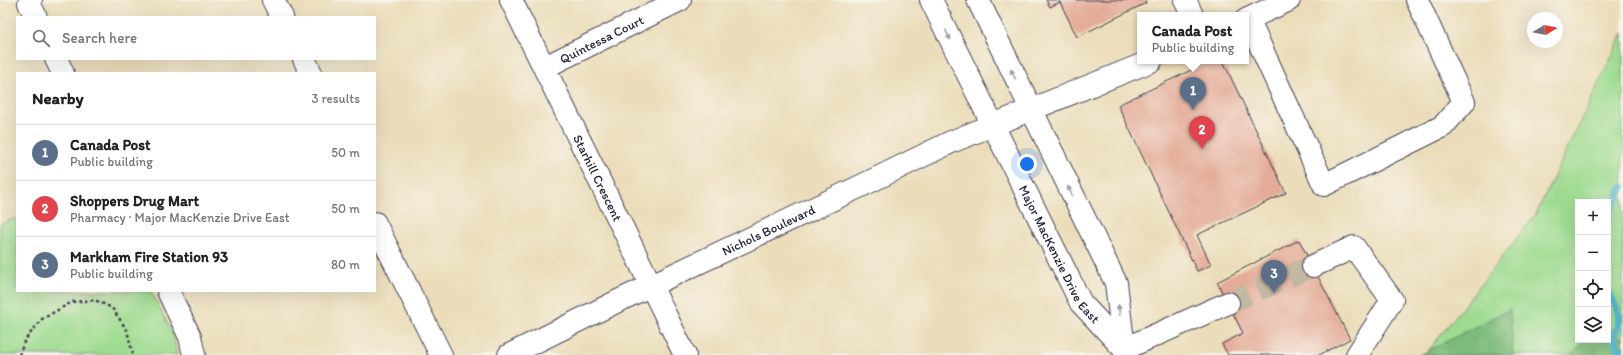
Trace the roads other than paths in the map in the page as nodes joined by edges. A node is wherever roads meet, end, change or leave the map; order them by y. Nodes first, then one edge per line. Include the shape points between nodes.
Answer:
1 (31, 0) edge
2 (273, 0) edge
3 (511, 0) edge
4 (680, 0) edge
5 (931, 0) edge
6 (978, 0) edge
7 (1185, 0) edge
8 (1289, 0) edge
9 (1417, 0) edge
10 (1191, 12) edge
11 (36, 16) edge
12 (281, 16) edge
13 (1249, 19) edge
14 (1249, 24) edge
15 (56, 60) edge
16 (304, 60) edge
17 (1143, 64) edge
18 (545, 67) junction
19 (62, 72) edge
20 (310, 72) edge
21 (1030, 109) junction
22 (992, 125) junction
23 (376, 225) edge
24 (1313, 266) tunnel mouth
25 (650, 286) junction
26 (168, 292) edge
27 (1228, 304) tunnel mouth
28 (1125, 352) edge
29 (194, 355) edge
30 (441, 355) edge
31 (509, 355) edge
32 (685, 355) edge
33 (1357, 355) edge

1 - 11 street via 29,3
2 - 12 street
3 - 18 street, Starhill Crescent
4 - 18 street, Quintessa Court
5 -> 22 street, Major MacKenzie Drive East
21 -> 6 street, Major MacKenzie Drive East
7 - 10 street
8 - 13 street
9 - 14 street via 1464,102 1443,126 1324,185
15 - 19 street
16 - 20 street
17 - 21 street, Nichols Boulevard
18 - 25 street, Starhill Crescent
21 - 22 street, Nichols Boulevard
28 -> 21 street, Major MacKenzie Drive East via 1116,283
22 - 25 street, Nichols Boulevard via 951,142
22 - 28 street, Major MacKenzie Drive East via 1081,303
23 - 30 street
24 - 33 street via 1354,247 1392,300
25 - 31 street, Nichols Boulevard
25 - 32 street, Starhill Crescent
26 - 29 street via 190,337
27 - 28 street

